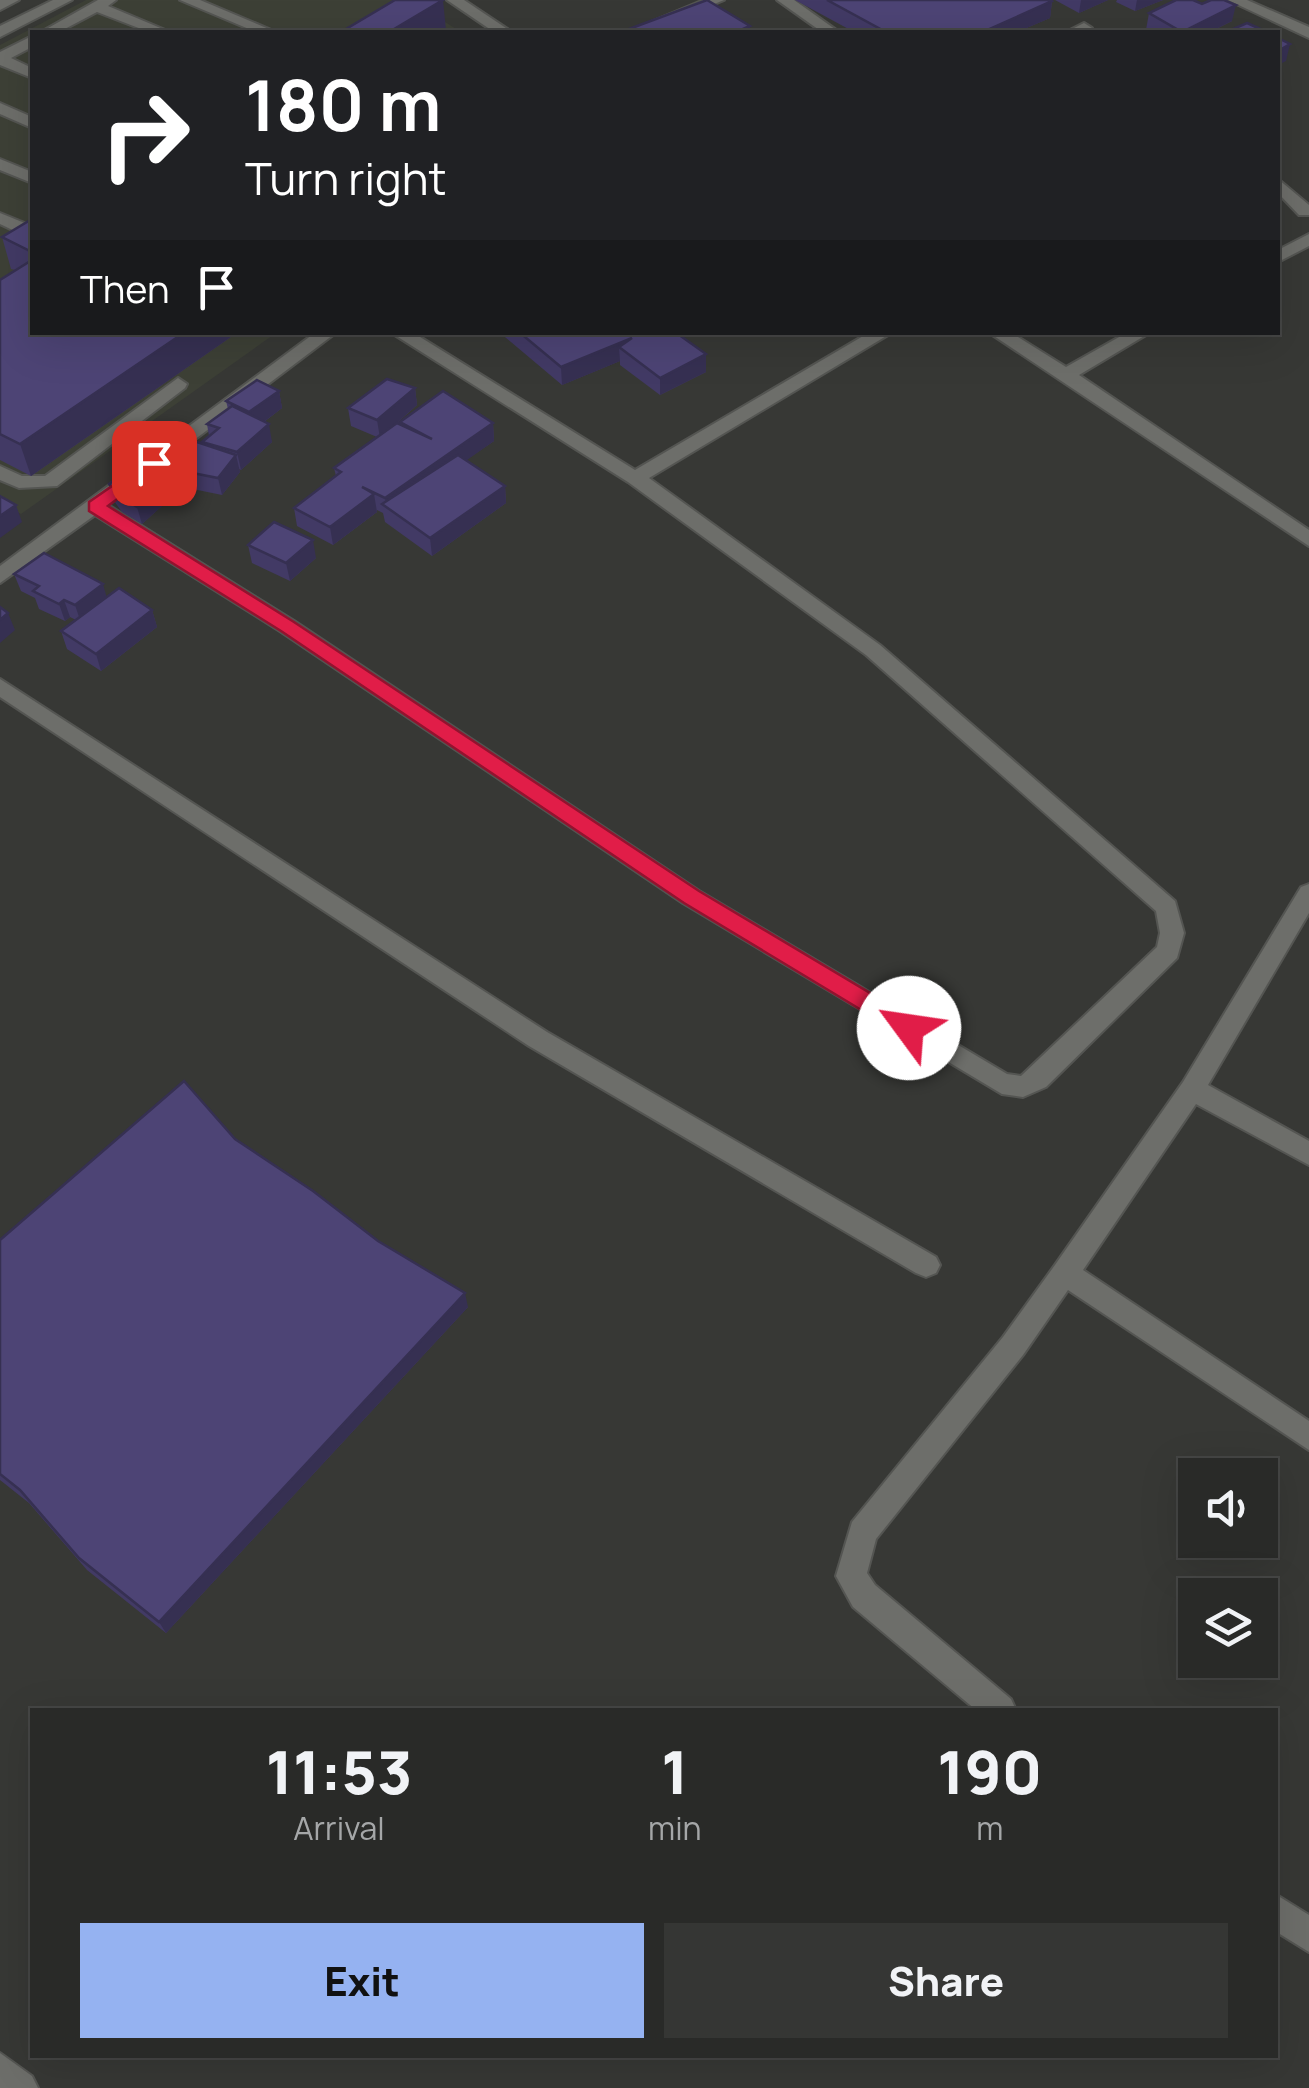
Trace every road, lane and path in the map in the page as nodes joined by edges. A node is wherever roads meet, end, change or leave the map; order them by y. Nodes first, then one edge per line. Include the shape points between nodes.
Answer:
1 (12, 0) edge
2 (65, 0) edge
3 (188, 0) edge
4 (224, 0) edge
5 (454, 0) edge
6 (717, 0) edge
7 (784, 0) edge
8 (1234, 0) edge
9 (102, 4) edge
10 (0, 6) edge
11 (208, 9) junction
12 (21, 21) junction
13 (44, 30) edge
14 (53, 30) edge
15 (158, 30) edge
16 (263, 30) edge
17 (501, 30) edge
18 (640, 30) edge
19 (822, 30) edge
20 (0, 32) edge
21 (1309, 33) edge
22 (30, 42) edge
23 (0, 59) edge
24 (30, 72) edge
25 (0, 108) edge
26 (30, 121) edge
27 (0, 164) edge
28 (30, 177) edge
29 (1280, 186) edge
30 (1305, 211) dead end
31 (0, 218) edge
32 (24, 231) edge
33 (1309, 239) edge
34 (1280, 256) edge
35 (324, 335) edge
36 (403, 335) edge
37 (879, 335) edge
38 (1002, 335) edge
39 (1137, 335) edge
40 (1066, 375) junction
41 (178, 384) dead end
42 (0, 472) edge
43 (635, 478) junction
44 (96, 506) junction
45 (1305, 532) edge
46 (0, 576) edge
47 (0, 687) edge
48 (1309, 892) edge
49 (1192, 1088) junction
50 (1309, 1154) edge
51 (926, 1265) dead end
52 (1065, 1273) junction
53 (1309, 1437) edge
54 (998, 1708) edge
55 (1278, 1913) edge
56 (1309, 1936) edge
57 (0, 2070) edge
58 (20, 2088) edge

1 - 10 street
2 - 12 street
3 - 11 street
4 - 11 street
5 - 17 street
6 - 18 street
7 - 19 street
8 - 21 street
9 - 14 street
9 - 15 street
11 - 16 street
12 - 13 street
12 - 20 street
22 - 23 street
23 - 24 street
25 - 26 street
27 - 28 street
29 - 30 street
31 - 32 street
33 - 34 street
35 - 44 street
36 - 43 street
37 - 43 street
38 - 40 street
39 - 40 street
40 - 45 street
41 - 42 street via 50,482 19,482
43 - 44 street via 873,650 1167,908 1168,951 1037,1080 1022,1087 1002,1084 708,907
44 - 46 street
47 - 51 street via 538,1038
48 - 49 street
49 - 50 street
49 - 52 street
52 - 53 street
52 - 54 street via 863,1532 851,1576 864,1596
55 - 56 street
57 - 58 street

